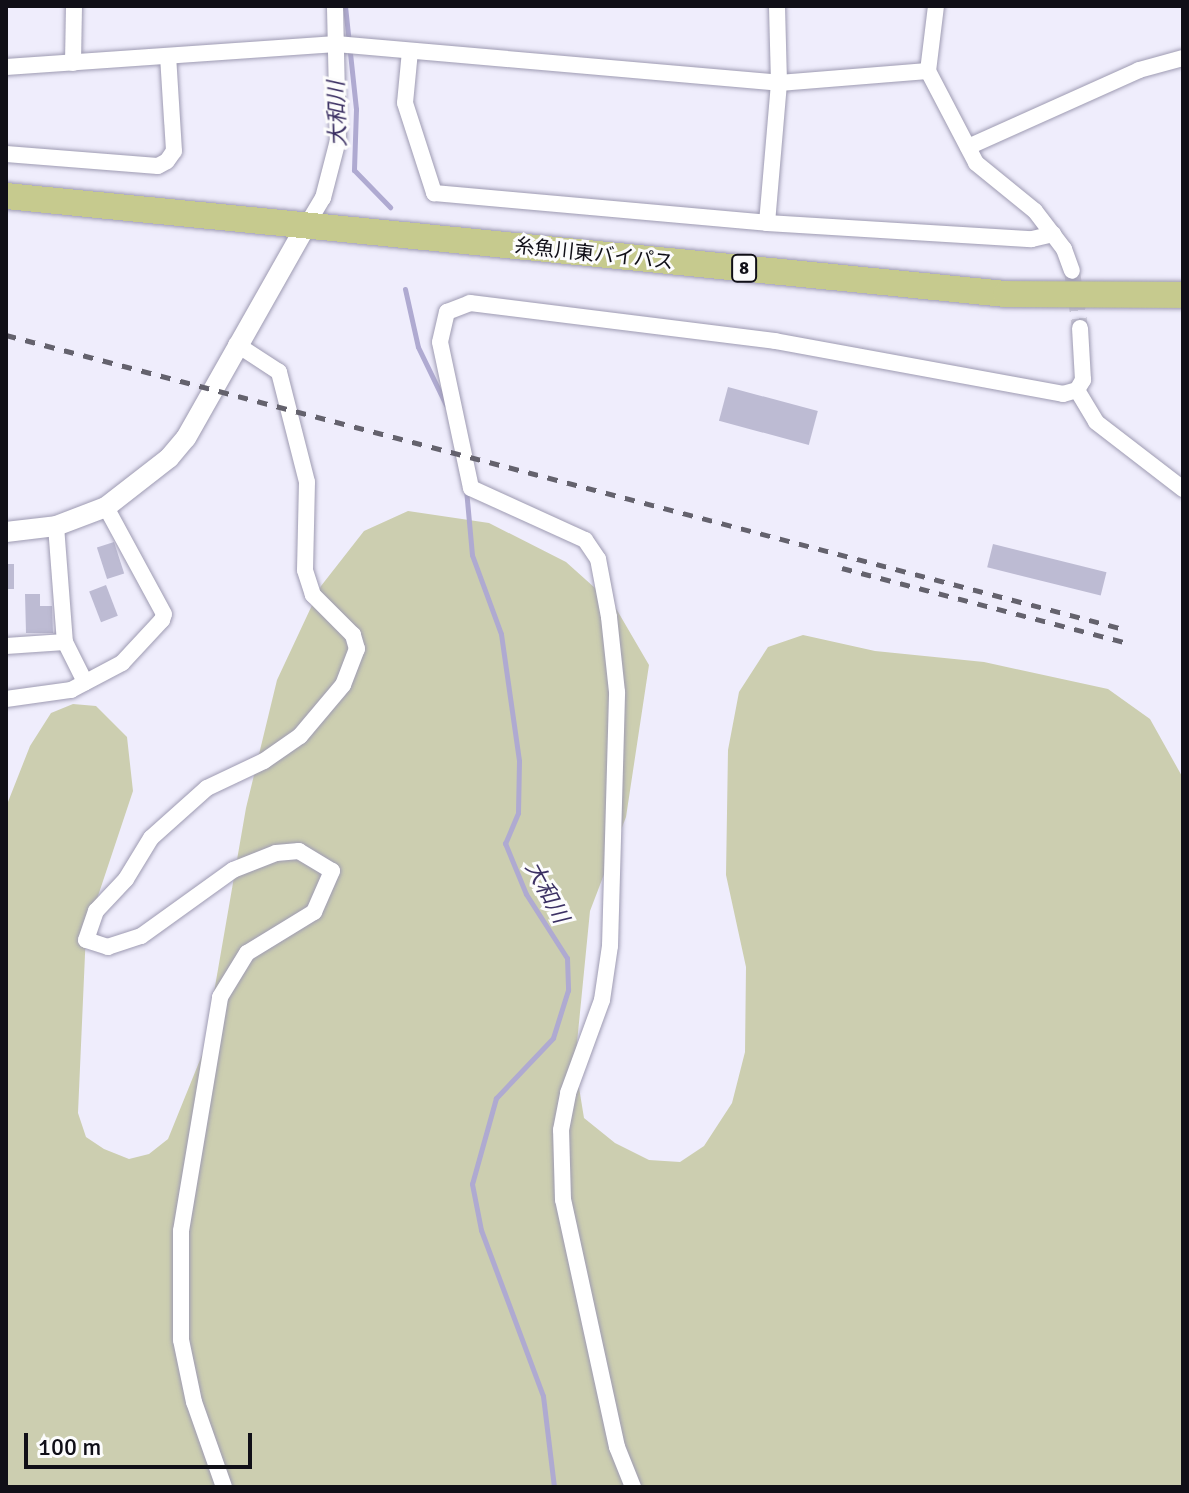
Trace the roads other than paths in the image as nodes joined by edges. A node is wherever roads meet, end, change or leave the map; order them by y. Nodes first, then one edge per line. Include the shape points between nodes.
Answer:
1 (74, 6) edge
2 (335, 6) edge
3 (777, 6) edge
4 (940, 7) edge
5 (336, 44) junction
6 (410, 51) junction
7 (168, 56) junction
8 (1183, 58) edge
9 (73, 63) junction
10 (6, 67) edge
11 (928, 71) junction
12 (779, 83) junction
13 (968, 147) junction
14 (6, 154) edge
15 (6, 196) edge
16 (767, 223) junction
17 (306, 226) junction
18 (1053, 234) junction
19 (1072, 271) tunnel mouth
20 (1183, 295) edge
21 (1080, 328) tunnel mouth
22 (236, 344) junction
23 (1077, 390) junction
24 (1183, 489) edge
25 (106, 507) junction
26 (56, 526) junction
27 (6, 532) edge
28 (65, 642) junction
29 (6, 646) edge
30 (85, 682) junction
31 (6, 699) edge
32 (224, 1487) edge
33 (633, 1487) edge

1 - 9 street
2 - 5 street
3 - 12 street
4 - 11 street
5 - 6 street
5 - 7 street
5 - 17 street via 338,140 323,198
6 - 12 street
6 - 16 street via 405,103 434,193
7 - 9 street
7 - 14 street via 174,151 167,161 158,166
8 - 13 street via 1139,70
9 - 10 street
11 - 12 street
11 - 13 street
12 - 16 street
13 - 18 street via 990,177 1035,211
15 - 17 highway, 糸魚川東バイパス / 8
16 - 18 street via 1032,239
17 - 20 highway, 糸魚川東バイパス / 8 via 1006,294
17 - 22 street
18 - 19 street
21 - 23 street via 1086,359
22 - 25 street via 186,438 149,477
22 - 32 street via 279,372 307,482 305,570 313,595 353,635 357,649 343,685 300,736 207,788 151,838 126,879 96,911 86,940 108,947 141,936 233,870 276,853 299,851 332,871 314,912 247,953 220,997 181,1231 181,1340 194,1402
23 - 24 street via 1096,422
23 - 33 street via 1063,394 775,341 470,303 447,312 440,342 471,488 585,540 598,559 609,617 617,692 610,946 602,1000 568,1093 561,1130 562,1172 577,1277 617,1447
25 - 26 street
25 - 30 street via 164,614 122,663
26 - 27 street
26 - 28 street
28 - 29 street
28 - 30 street
30 - 31 street via 71,690

